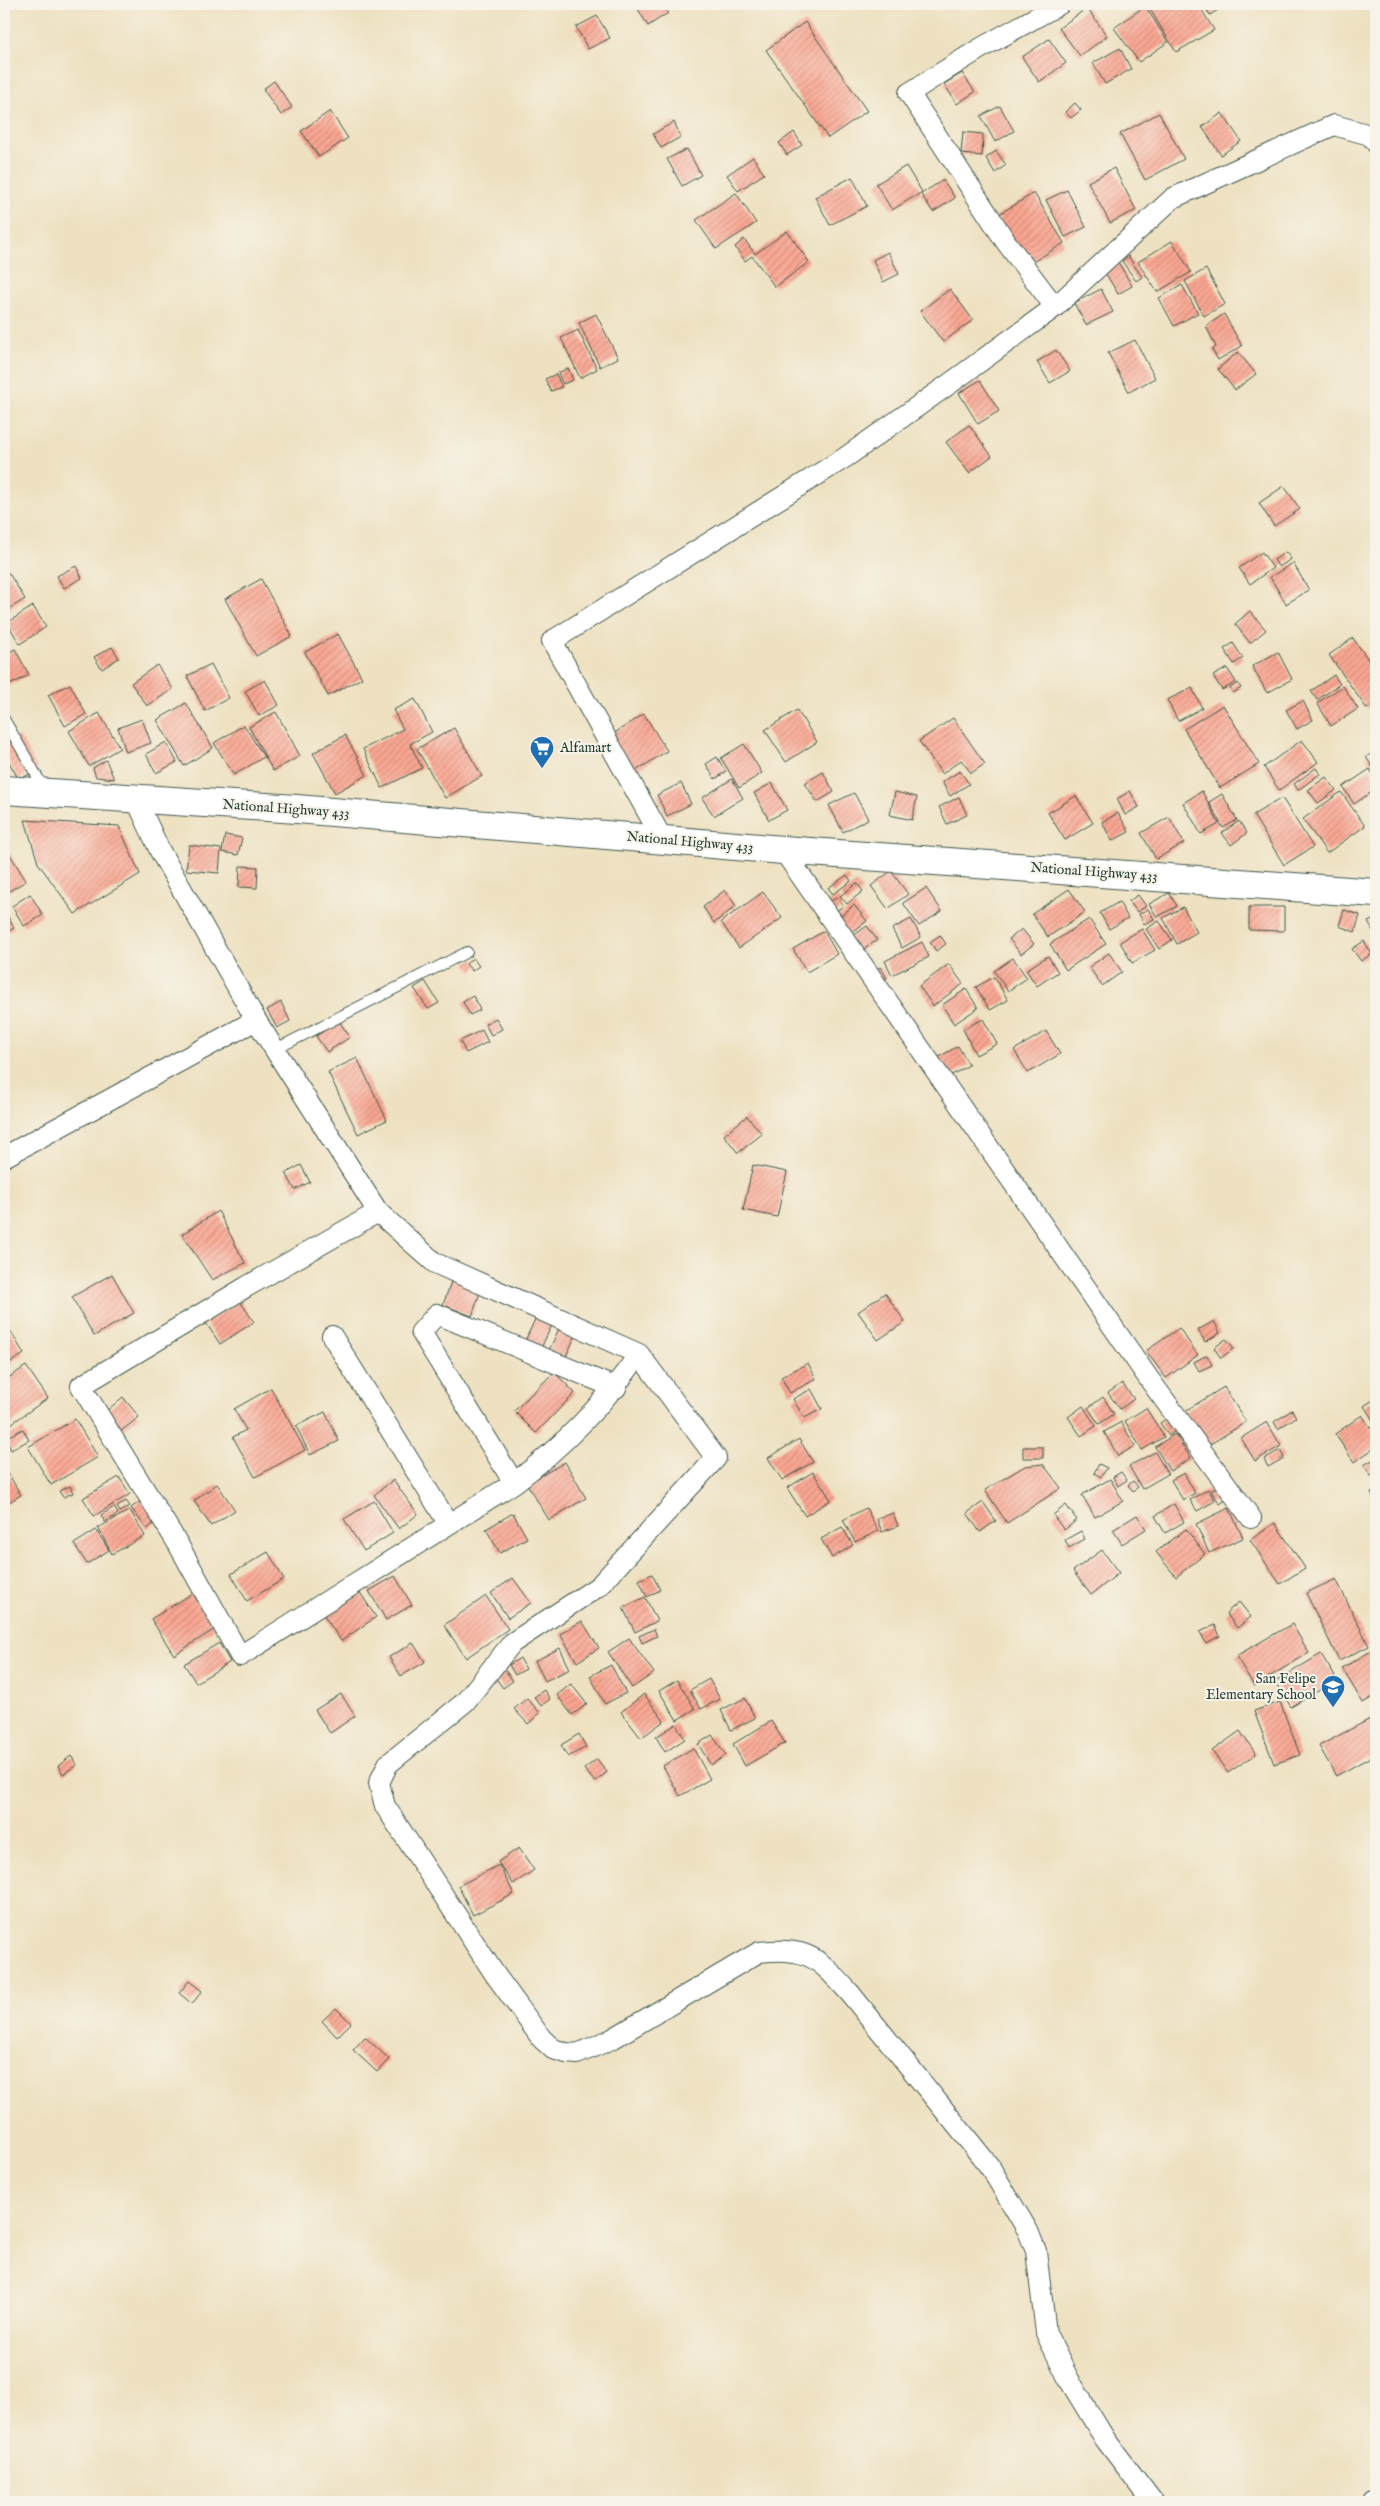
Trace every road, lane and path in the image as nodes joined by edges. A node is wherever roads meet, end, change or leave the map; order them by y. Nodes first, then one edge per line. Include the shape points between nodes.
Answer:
1 (1060, 4) edge
2 (1376, 143) edge
3 (1055, 307) junction
4 (4, 719) edge
5 (4, 790) edge
6 (47, 793) junction
7 (136, 799) junction
8 (663, 840) junction
9 (783, 850) junction
10 (1376, 893) edge
11 (467, 952) dead end
12 (256, 1020) junction
13 (274, 1050) junction
14 (4, 1158) edge
15 (378, 1212) junction
16 (332, 1336) dead end
17 (639, 1354) junction
18 (616, 1388) junction
19 (514, 1483) junction
20 (1251, 1518) dead end
21 (448, 1523) junction
22 (1376, 2501) edge
23 (1153, 2502) edge
24 (1372, 2502) edge

1 - 3 street via 909,93 1006,242
2 - 3 street via 1370,135 1334,125 1173,198
3 - 8 street via 846,457 552,641
4 - 6 lane
5 - 6 main road, National Highway 433
6 - 7 main road, National Highway 433
7 - 8 main road, National Highway 433 via 297,809
7 - 12 street via 160,850
8 - 9 main road, National Highway 433
9 - 10 main road, National Highway 433
9 - 20 street via 1149,1379
11 - 13 lane
12 - 13 street
12 - 14 street
13 - 15 street
15 - 17 street via 435,1263
15 - 21 street via 246,1286 81,1386 178,1544 240,1656
16 - 21 street
17 - 18 street
17 - 23 street via 716,1458 599,1586 512,1644 464,1702 388,1764 379,1783 385,1806 494,1973 542,2039 553,2049 577,2054 612,2040 758,1952 784,1949 804,1952 827,1968 990,2167 1028,2231 1036,2251 1046,2333 1068,2378 1105,2439
18 - 19 street via 544,1461
18 - 19 street via 437,1314 421,1332
19 - 21 street
22 - 24 street

